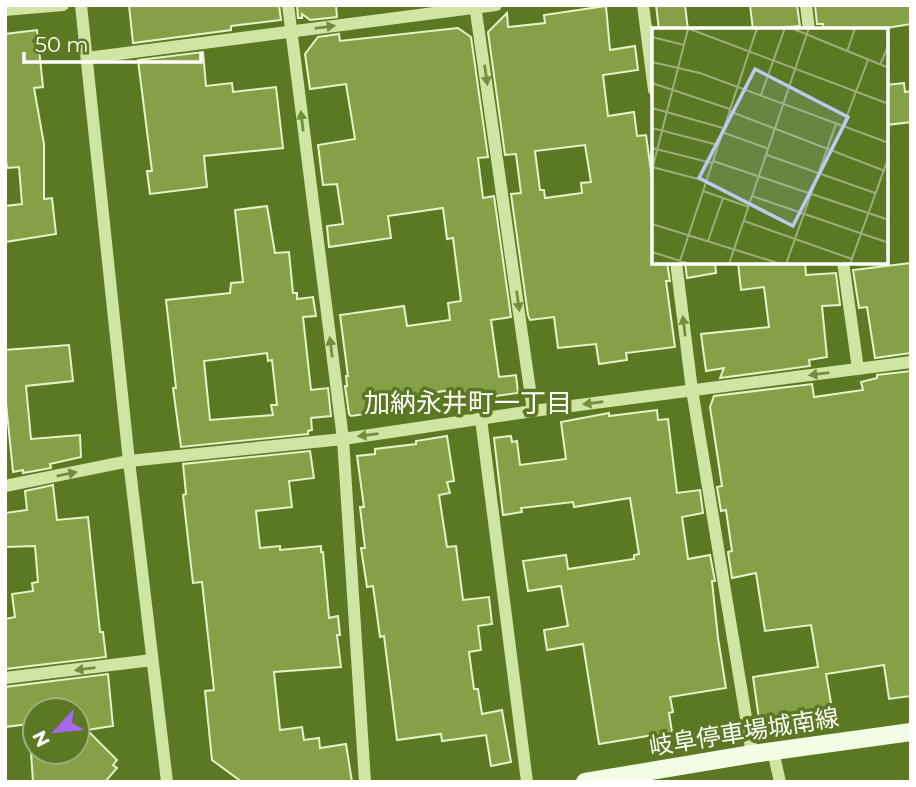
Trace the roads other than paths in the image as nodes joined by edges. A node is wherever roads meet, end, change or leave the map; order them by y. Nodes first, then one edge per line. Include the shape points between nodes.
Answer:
1 (63, 5) edge
2 (81, 5) edge
3 (288, 5) edge
4 (496, 5) edge
5 (643, 5) edge
6 (806, 5) edge
7 (476, 7) edge
8 (5, 10) edge
9 (809, 28) edge
10 (291, 32) junction
11 (87, 58) junction
12 (652, 82) edge
13 (676, 264) edge
14 (843, 264) edge
15 (911, 362) edge
16 (858, 369) junction
17 (692, 390) junction
18 (533, 411) junction
19 (481, 419) junction
20 (343, 439) junction
21 (129, 461) junction
22 (5, 486) edge
23 (152, 660) junction
24 (5, 678) edge
25 (911, 732) edge
26 (773, 751) junction
27 (752, 754) junction
28 (629, 778) edge
29 (167, 782) edge
30 (365, 782) edge
31 (527, 782) edge
32 (585, 782) edge
33 (780, 782) edge

1 - 8 street
2 - 11 street
3 - 10 street
4 - 7 street
5 - 12 street
6 - 9 street
10 -> 7 street
7 -> 18 street
10 - 11 street
20 -> 10 street
11 - 21 street
17 -> 13 street
14 - 16 street
15 - 16 street
16 -> 17 street
17 -> 18 street
17 - 27 street
18 - 19 street
19 -> 20 street
19 - 31 street
20 - 21 street
20 - 30 street
22 -> 21 street
21 - 23 street
23 -> 24 street
23 - 29 street
25 - 26 main road, 岐阜停車場城南線
26 - 27 main road, 岐阜停車場城南線
26 - 33 street
27 - 28 main road, 岐阜停車場城南線
28 - 32 main road, 岐阜停車場城南線

